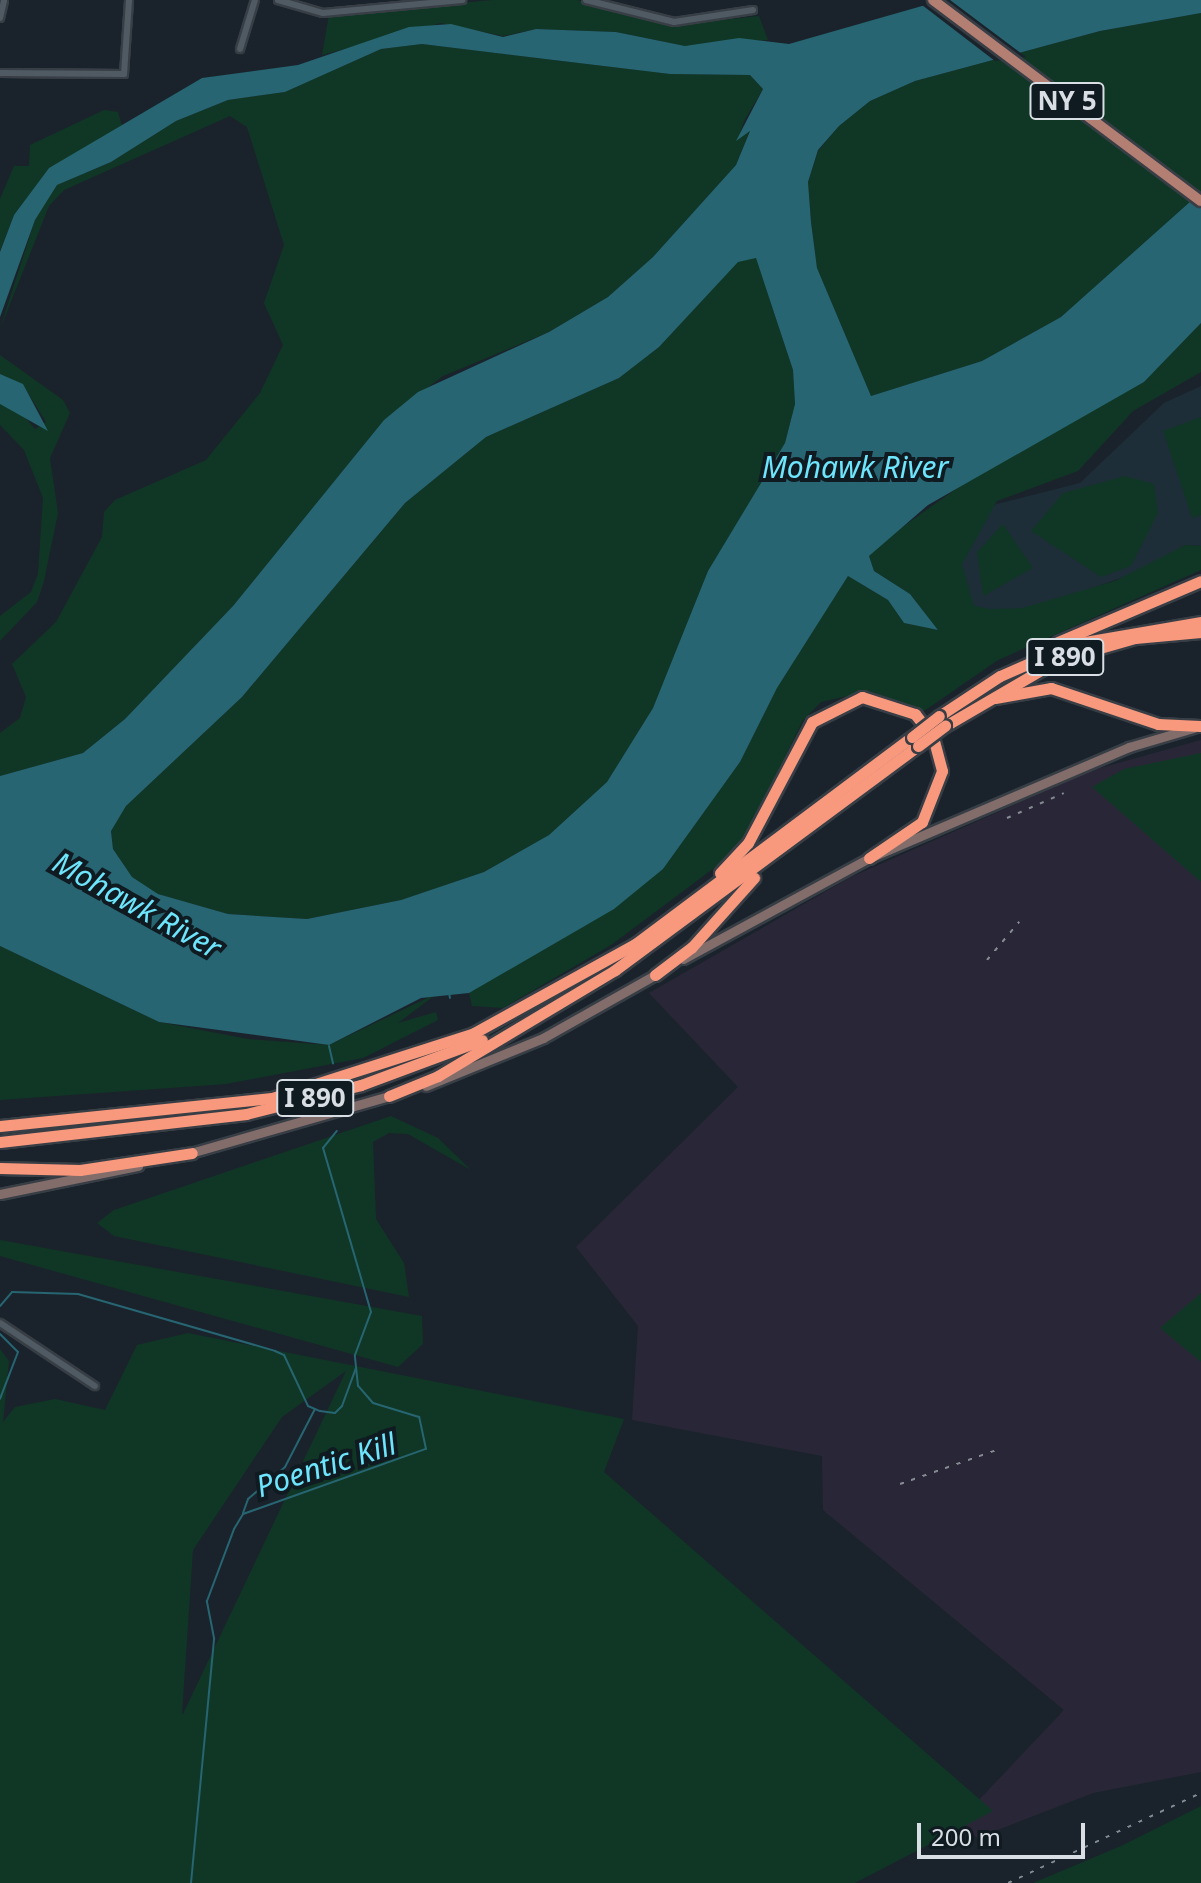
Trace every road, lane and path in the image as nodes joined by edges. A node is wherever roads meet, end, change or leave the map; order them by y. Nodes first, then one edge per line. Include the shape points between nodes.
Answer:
1 (4, 0) edge
2 (129, 0) edge
3 (255, 0) edge
4 (278, 0) edge
5 (462, 0) edge
6 (586, 0) edge
7 (933, 0) edge
8 (753, 10) dead end
9 (0, 18) edge
10 (240, 49) dead end
11 (0, 73) edge
12 (1201, 201) edge
13 (1201, 581) edge
14 (1201, 622) edge
15 (1201, 632) edge
16 (964, 698) junction
17 (942, 721) junction
18 (1200, 726) edge
19 (915, 742) junction
20 (825, 816) junction
21 (869, 858) junction
22 (660, 926) junction
23 (655, 975) junction
24 (562, 1002) junction
25 (389, 1096) junction
26 (0, 1125) edge
27 (0, 1142) edge
28 (192, 1153) junction
29 (0, 1168) edge
30 (0, 1194) edge
31 (0, 1323) edge
32 (95, 1386) dead end

1 - 9 street
2 - 11 street via 124,74
3 - 10 street
4 - 5 street via 323,13
6 - 8 street via 674,22
7 - 12 main road, NY 5
13 - 16 highway via 1020,659
14 - 16 highway, I 890 via 1073,644
15 - 17 highway, I 890 via 1135,638 1058,660
16 - 17 highway, I 890
17 - 18 highway via 1006,693 1041,687 1158,724
17 - 19 highway, I 890, bridge
18 - 21 main road via 1129,747
19 - 20 highway, I 890
19 - 22 highway, I 890
20 - 23 highway
20 - 24 highway, I 890 via 667,935
21 - 22 highway via 922,822 942,771 933,737 915,714 862,697 812,722 741,852
21 - 23 main road
22 - 26 highway, I 890 via 515,1013 359,1076 218,1107
23 - 25 main road via 524,1047
24 - 25 highway via 438,1076
24 - 27 highway, I 890 via 421,1065 303,1101 168,1127
25 - 28 main road
28 - 29 highway via 80,1170
28 - 30 main road
31 - 32 street

